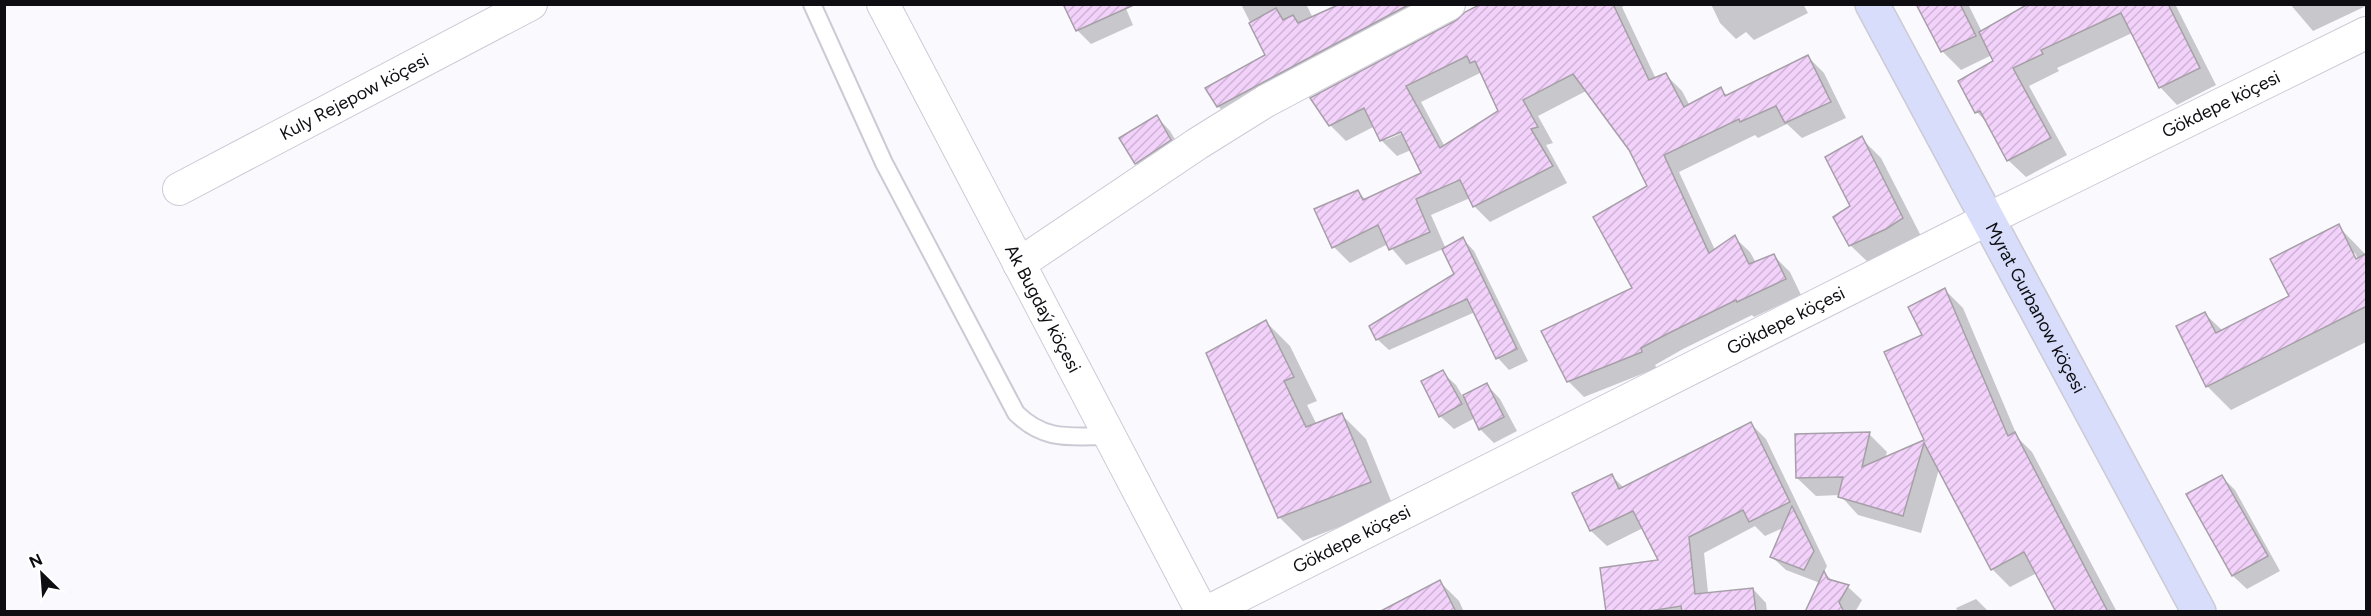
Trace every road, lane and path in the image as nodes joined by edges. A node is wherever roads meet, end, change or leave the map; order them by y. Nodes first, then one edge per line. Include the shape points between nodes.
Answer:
1 (531, 4) edge
2 (812, 4) edge
3 (883, 4) edge
4 (1449, 4) edge
5 (1872, 4) edge
6 (2367, 33) edge
7 (179, 189) dead end
8 (1988, 219) junction
9 (1019, 264) junction
10 (1110, 436) junction
11 (1202, 612) edge
12 (1207, 612) edge
13 (2199, 612) edge

1 - 7 street, Kuly Rejepow köçesi
2 - 10 lane via 884,163 1016,413 1031,428 1055,436
3 - 9 street, Ak Bugdaý köçesi
4 - 9 street via 1266,101
5 - 8 street, Myrat Gurbanow köçesi
6 - 8 street, Gökdepe köçesi
8 - 12 street, Gökdepe köçesi
8 - 13 street, Myrat Gurbanow köçesi
9 - 10 street, Ak Bugdaý köçesi
10 - 11 street, Ak Bugdaý köçesi

